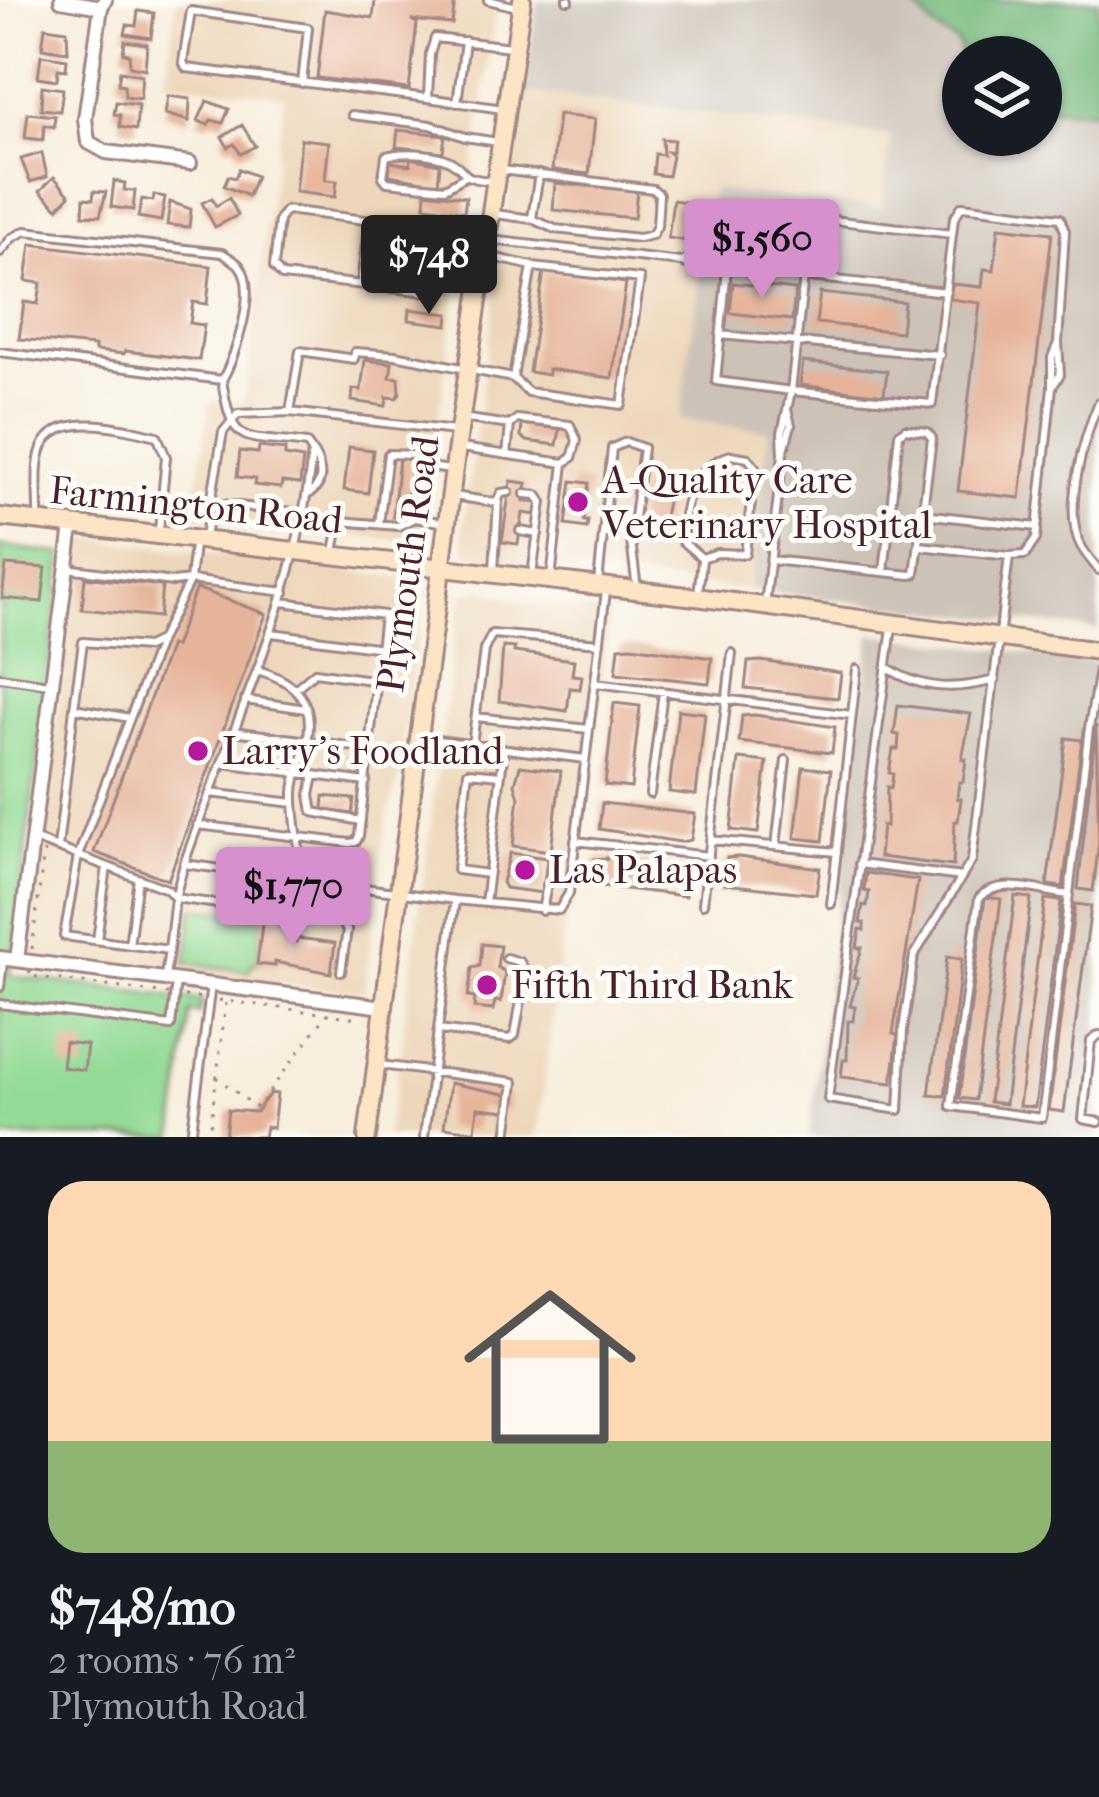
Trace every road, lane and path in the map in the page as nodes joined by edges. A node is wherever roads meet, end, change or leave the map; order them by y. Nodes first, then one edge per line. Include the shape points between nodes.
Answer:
1 (61, 0) edge
2 (488, 0) edge
3 (103, 3) edge
4 (521, 4) edge
5 (465, 41) junction
6 (515, 47) junction
7 (302, 83) junction
8 (428, 98) junction
9 (457, 103) junction
10 (506, 109) junction
11 (352, 115) dead end
12 (501, 142) junction
13 (190, 163) dead end
14 (538, 174) junction
15 (496, 176) junction
16 (464, 177) junction
17 (491, 214) junction
18 (532, 219) junction
19 (369, 220) junction
20 (952, 234) junction
21 (487, 243) junction
22 (0, 252) edge
23 (532, 266) junction
24 (710, 266) junction
25 (727, 268) junction
26 (482, 274) junction
27 (804, 276) junction
28 (361, 284) junction
29 (946, 292) junction
30 (720, 335) junction
31 (797, 342) junction
32 (0, 352) edge
33 (940, 355) junction
34 (469, 373) junction
35 (513, 378) junction
36 (222, 380) junction
37 (791, 391) junction
38 (1099, 402) edge
39 (290, 412) junction
40 (229, 424) junction
41 (510, 425) junction
42 (459, 432) junction
43 (507, 455) junction
44 (564, 463) junction
45 (422, 466) junction
46 (455, 470) junction
47 (509, 491) dead end
48 (525, 494) dead end
49 (452, 496) junction
50 (211, 503) junction
51 (498, 503) junction
52 (302, 513) junction
53 (923, 514) junction
54 (0, 517) edge
55 (415, 518) junction
56 (38, 521) junction
57 (379, 524) junction
58 (449, 524) junction
59 (72, 526) junction
60 (494, 527) junction
61 (1037, 527) junction
62 (504, 529) dead end
63 (520, 531) dead end
64 (159, 533) junction
65 (538, 534) junction
66 (200, 538) junction
67 (920, 546) junction
68 (296, 549) junction
69 (333, 554) junction
70 (1009, 556) junction
71 (702, 558) junction
72 (771, 560) junction
73 (67, 568) junction
74 (441, 568) junction
75 (1099, 570) edge
76 (884, 572) junction
77 (493, 574) junction
78 (190, 580) junction
79 (542, 580) junction
80 (602, 587) junction
81 (637, 591) junction
82 (285, 592) junction
83 (698, 598) junction
84 (282, 602) junction
85 (765, 607) junction
86 (893, 623) junction
87 (271, 632) junction
88 (1001, 638) junction
89 (160, 640) junction
90 (600, 643) junction
91 (382, 647) junction
92 (1099, 651) edge
93 (732, 653) dead end
94 (887, 668) junction
95 (857, 669) dead end
96 (257, 670) junction
97 (1099, 670) edge
98 (0, 677) edge
99 (995, 680) junction
100 (378, 681) junction
101 (595, 683) junction
102 (52, 684) junction
103 (296, 688) junction
104 (663, 692) junction
105 (245, 700) junction
106 (726, 700) junction
107 (74, 708) junction
108 (306, 709) junction
109 (852, 715) junction
110 (476, 717) junction
111 (130, 718) junction
112 (590, 728) junction
113 (233, 731) junction
114 (418, 738) junction
115 (308, 741) junction
116 (472, 745) junction
117 (504, 748) junction
118 (370, 749) junction
119 (586, 759) junction
120 (786, 760) dead end
121 (223, 763) junction
122 (298, 773) junction
123 (314, 775) junction
124 (501, 775) junction
125 (366, 782) junction
126 (210, 793) junction
127 (650, 794) dead end
128 (294, 803) junction
129 (361, 820) junction
130 (197, 825) junction
131 (300, 837) junction
132 (33, 839) junction
133 (710, 840) junction
134 (575, 841) junction
135 (776, 846) junction
136 (58, 848) junction
137 (837, 853) junction
138 (79, 856) junction
139 (709, 856) junction
140 (184, 863) junction
141 (859, 864) junction
142 (107, 867) junction
143 (488, 874) junction
144 (962, 877) junction
145 (138, 878) junction
146 (300, 879) junction
147 (322, 882) junction
148 (547, 885) dead end
149 (398, 892) junction
150 (1069, 896) junction
151 (175, 898) junction
152 (455, 900) junction
153 (484, 903) junction
154 (703, 904) dead end
155 (831, 904) dead end
156 (542, 911) junction
157 (317, 918) junction
158 (97, 940) junction
159 (129, 945) junction
160 (169, 950) junction
161 (506, 958) dead end
162 (7, 959) edge
163 (341, 972) dead end
164 (170, 980) junction
165 (211, 985) junction
166 (0, 987) edge
167 (329, 1000) junction
168 (226, 1001) dead end
169 (0, 1004) edge
170 (383, 1007) junction
171 (438, 1030) junction
172 (1099, 1035) edge
173 (376, 1065) junction
174 (433, 1072) junction
175 (216, 1077) junction
176 (1099, 1122) edge
177 (191, 1137) edge
178 (209, 1137) edge
179 (367, 1137) edge
180 (424, 1137) edge
181 (507, 1137) edge

1 - 3 street
2 - 4 lane
3 - 13 street via 88,142 106,152
4 - 6 main road, Plymouth Road
5 - 6 lane
5 - 8 lane via 433,40
5 - 9 lane
6 - 10 main road, Plymouth Road
7 - 7 lane via 186,68 191,11 308,28
7 - 8 lane
8 - 9 lane
9 - 10 lane
10 - 12 main road, Plymouth Road
11 - 12 lane
12 - 15 main road, Plymouth Road
14 - 15 lane
14 - 18 lane
14 - 18 lane via 653,189 657,226 639,238
15 - 16 lane
15 - 17 main road, Plymouth Road
16 - 16 lane via 444,158 401,153 386,156 383,177 425,188
17 - 18 lane
17 - 21 main road, Plymouth Road
19 - 21 lane
19 - 28 lane
19 - 28 lane via 286,210 279,220 274,267 282,276
20 - 24 lane via 720,207
20 - 29 lane
20 - 61 lane via 962,206 1060,218 1065,231 1060,375 1052,387
21 - 23 lane
21 - 24 lane
21 - 26 main road, Plymouth Road
22 - 36 lane via 25,231 222,254 241,267 247,285 237,356
23 - 35 lane
23 - 35 lane via 640,279 622,405 528,392
24 - 25 lane
25 - 27 lane
25 - 30 lane
26 - 28 lane via 437,293
26 - 34 main road, Plymouth Road
27 - 29 lane
27 - 31 lane
29 - 33 lane
30 - 31 lane
30 - 37 lane via 716,381
31 - 33 lane
31 - 37 lane
32 - 36 lane
33 - 37 lane via 932,404
34 - 35 lane
34 - 39 lane via 395,355 300,351
34 - 42 main road, Plymouth Road
36 - 40 lane
37 - 72 lane
38 - 75 lane via 1073,515 1081,546
39 - 40 lane via 238,414
39 - 42 lane
40 - 50 lane
40 - 52 lane via 241,435 307,444
41 - 42 lane
41 - 43 lane
41 - 44 lane via 570,425 577,448
42 - 43 lane
42 - 46 main road, Plymouth Road
43 - 44 lane
44 - 79 lane
45 - 46 lane
45 - 55 lane
45 - 57 lane via 415,455 387,456
46 - 49 main road, Plymouth Road
47 - 51 lane
48 - 65 lane via 542,502
49 - 51 lane
49 - 58 main road, Plymouth Road
50 - 52 lane
50 - 66 lane
51 - 60 lane
52 - 68 lane
53 - 61 lane
53 - 67 lane
53 - 76 lane via 932,438 904,430
54 - 56 main road, Farmington Road
55 - 57 lane
55 - 58 lane
56 - 59 main road, Farmington Road
56 - 64 lane via 45,441 66,427 123,428 157,436 166,457
57 - 69 lane via 340,520
58 - 74 main road, Plymouth Road
59 - 64 main road, Farmington Road
59 - 73 street
60 - 62 lane
60 - 77 lane
61 - 70 lane via 1030,552
63 - 65 lane
64 - 66 main road, Farmington Road
65 - 79 lane
66 - 68 main road, Farmington Road
66 - 78 lane
67 - 70 lane
67 - 76 lane via 915,574
68 - 69 main road, Farmington Road
68 - 82 lane
69 - 74 main road, Farmington Road
70 - 88 lane
71 - 71 lane via 745,554 755,474 745,457 717,459 689,493 683,542
71 - 83 lane
72 - 76 lane
72 - 85 lane
73 - 78 lane
73 - 102 street
74 - 77 main road, Farmington Road
74 - 114 main road, Plymouth Road
77 - 79 main road, Farmington Road
78 - 82 lane
78 - 89 lane
79 - 80 main road, Farmington Road
80 - 81 main road, Farmington Road
80 - 81 lane via 612,448 626,442 643,448 631,542
80 - 90 lane
81 - 83 main road, Farmington Road
82 - 84 lane
83 - 85 main road, Farmington Road
84 - 87 lane
84 - 91 lane via 384,615
85 - 86 main road, Farmington Road
86 - 88 main road, Farmington Road
86 - 94 lane
87 - 91 lane
87 - 96 lane
88 - 92 main road, Farmington Road
88 - 99 lane
89 - 107 lane via 147,647 82,642
89 - 111 lane
90 - 101 lane
90 - 110 lane via 492,634
91 - 100 lane
93 - 106 lane
94 - 99 lane via 940,688
94 - 141 lane
95 - 109 lane
96 - 103 lane
96 - 105 lane
97 - 150 lane
98 - 102 lane
99 - 144 lane via 972,860
100 - 103 lane via 315,671
100 - 118 lane
101 - 104 lane
101 - 112 lane
102 - 132 street
103 - 108 lane
104 - 106 lane
104 - 127 lane
105 - 108 lane
105 - 113 lane
106 - 109 lane
106 - 133 lane
107 - 111 lane
107 - 136 lane
108 - 115 lane
109 - 137 lane
110 - 112 lane
110 - 116 lane
111 - 138 lane
112 - 119 lane
113 - 115 lane
113 - 121 lane
114 - 116 lane
114 - 149 main road, Plymouth Road
115 - 118 lane
115 - 122 lane
116 - 117 lane
117 - 119 lane
117 - 124 lane
118 - 125 lane
119 - 134 lane
120 - 135 lane
121 - 122 lane
121 - 126 lane
122 - 123 lane
122 - 128 lane
123 - 125 lane
123 - 129 lane via 313,812
124 - 143 lane
124 - 143 lane via 468,772 457,870
125 - 129 lane
126 - 128 lane
126 - 130 lane
128 - 131 lane
129 - 131 lane via 356,842
130 - 131 lane
130 - 140 lane
131 - 146 lane
132 - 136 lane
132 - 162 street
133 - 135 lane
133 - 139 lane
134 - 139 lane
134 - 156 lane via 566,903
135 - 137 lane
136 - 138 lane
137 - 155 lane
138 - 142 lane
138 - 158 lane via 64,936
139 - 154 lane
140 - 146 lane
140 - 151 lane
141 - 144 lane
141 - 144 lane via 828,1099 899,1110 914,956
142 - 145 lane
142 - 158 lane
143 - 153 lane
145 - 151 lane
145 - 159 lane
146 - 147 lane
147 - 149 lane
147 - 157 lane
148 - 156 lane
149 - 152 lane
149 - 170 main road, Plymouth Road
150 - 150 lane via 1042,1118 951,1106 979,898 1006,886
151 - 157 lane
151 - 160 lane
152 - 153 lane
152 - 171 lane
153 - 156 lane
157 - 163 lane via 346,924
158 - 159 lane
159 - 160 lane
160 - 164 lane
161 - 171 lane via 526,972 515,1035
162 - 164 street
162 - 166 lane
164 - 165 street
164 - 169 lane via 171,1026
165 - 167 street
165 - 177 lane
167 - 170 street
167 - 175 path via 328,1014 256,1109
168 - 175 path
170 - 173 main road, Plymouth Road
171 - 174 lane
172 - 176 lane via 1091,1041 1083,1119
173 - 174 lane
173 - 179 main road, Plymouth Road
174 - 180 lane
174 - 181 lane via 514,1082
175 - 178 path

